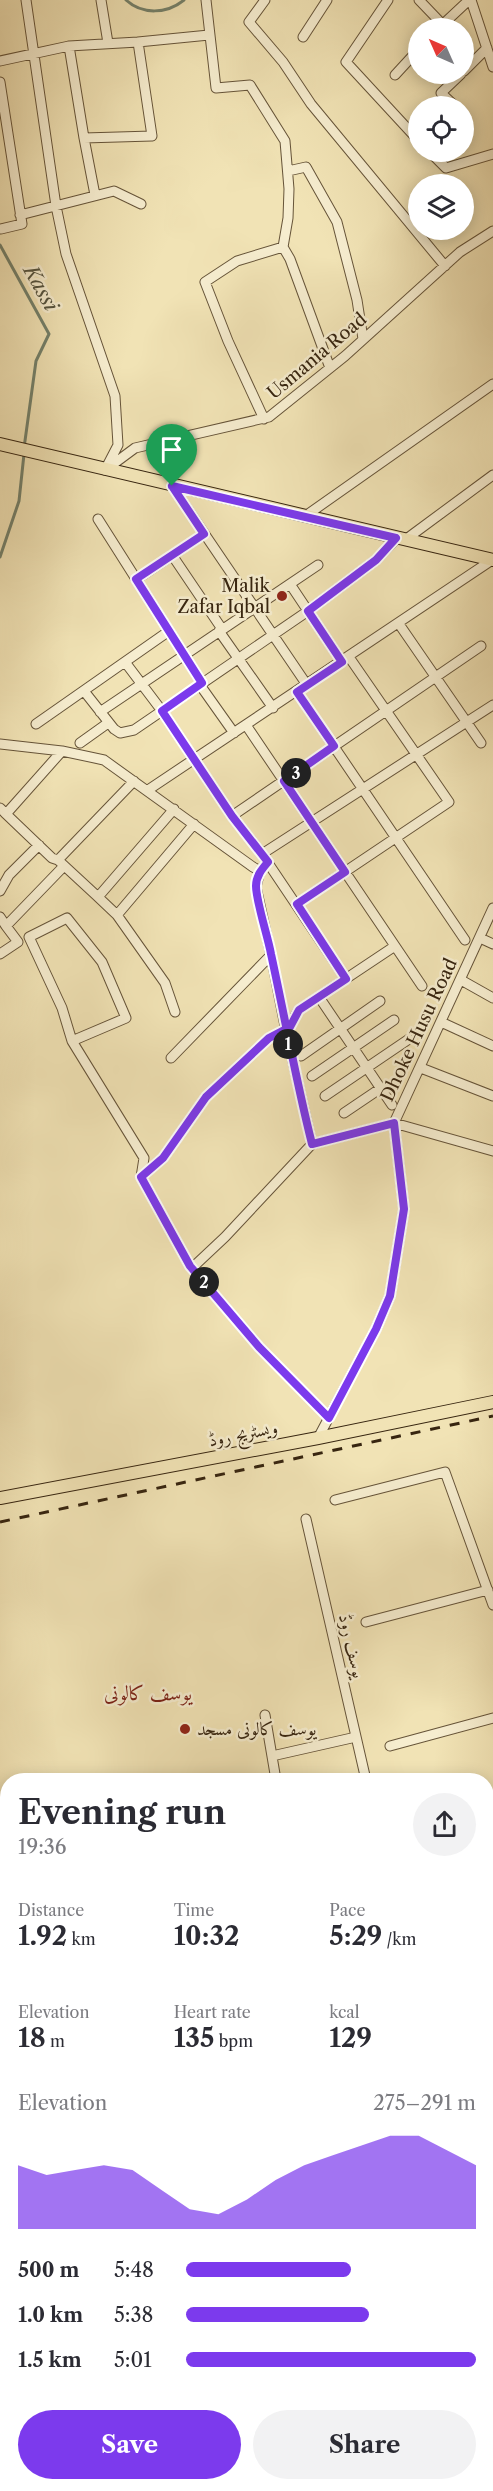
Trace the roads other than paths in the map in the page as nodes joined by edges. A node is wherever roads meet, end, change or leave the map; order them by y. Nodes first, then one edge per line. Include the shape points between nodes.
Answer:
1 (26, 0) edge
2 (101, 0) edge
3 (206, 0) edge
4 (265, 0) edge
5 (327, 0) edge
6 (388, 0) edge
7 (419, 0) edge
8 (470, 0) edge
9 (434, 18) edge
10 (451, 18) edge
11 (209, 35) junction
12 (303, 37) dead end
13 (138, 42) junction
14 (108, 44) junction
15 (69, 46) junction
16 (487, 48) junction
17 (33, 53) junction
18 (474, 60) edge
19 (0, 61) edge
20 (408, 61) edge
21 (493, 67) edge
22 (395, 75) dead end
23 (0, 82) edge
24 (450, 84) edge
25 (444, 96) edge
26 (408, 129) edge
27 (84, 138) junction
28 (10, 151) junction
29 (0, 153) edge
30 (493, 154) edge
31 (474, 160) edge
32 (440, 162) edge
33 (466, 162) edge
34 (288, 171) junction
35 (95, 195) junction
36 (141, 204) dead end
37 (56, 206) junction
38 (20, 215) junction
39 (1, 229) edge
40 (493, 231) edge
41 (282, 247) junction
42 (445, 266) junction
43 (363, 339) junction
44 (330, 368) junction
45 (493, 384) edge
46 (264, 419) junction
47 (1, 445) edge
48 (105, 470) junction
49 (493, 475) edge
50 (172, 486) junction
51 (304, 517) junction
52 (98, 519) dead end
53 (204, 534) junction
54 (400, 539) junction
55 (172, 555) junction
56 (492, 560) edge
57 (318, 565) dead end
58 (136, 579) junction
59 (290, 584) junction
60 (254, 608) junction
61 (308, 611) junction
62 (399, 624) junction
63 (221, 630) junction
64 (169, 632) junction
65 (273, 635) junction
66 (481, 646) dead end
67 (184, 655) junction
68 (237, 659) junction
69 (346, 659) junction
70 (125, 662) junction
71 (435, 677) junction
72 (141, 684) junction
73 (201, 684) junction
74 (308, 685) junction
75 (84, 691) junction
76 (297, 692) junction
77 (493, 705) edge
78 (273, 708) junction
79 (162, 711) junction
80 (386, 711) junction
81 (100, 712) junction
82 (108, 723) junction
83 (467, 723) junction
84 (36, 724) dead end
85 (246, 725) junction
86 (234, 734) junction
87 (80, 742) dead end
88 (481, 743) dead end
89 (0, 744) edge
90 (334, 746) junction
91 (62, 751) junction
92 (417, 755) junction
93 (195, 759) junction
94 (134, 781) junction
95 (284, 781) junction
96 (363, 789) junction
97 (148, 790) junction
98 (174, 809) junction
99 (3, 811) edge
100 (232, 816) junction
101 (311, 823) junction
102 (194, 824) junction
103 (396, 838) junction
104 (39, 845) junction
105 (265, 858) junction
106 (61, 863) junction
107 (260, 871) junction
108 (345, 872) junction
109 (0, 891) edge
110 (98, 897) junction
111 (297, 904) junction
112 (493, 908) edge
113 (117, 915) junction
114 (2, 923) edge
115 (480, 938) junction
116 (465, 940) dead end
117 (493, 944) edge
118 (395, 946) junction
119 (0, 954) edge
120 (272, 955) junction
121 (346, 979) junction
122 (461, 980) junction
123 (422, 986) dead end
124 (319, 997) junction
125 (493, 998) edge
126 (380, 1001) dead end
127 (176, 1012) dead end
128 (393, 1020) dead end
129 (441, 1023) junction
130 (340, 1028) junction
131 (286, 1031) junction
132 (409, 1039) dead end
133 (72, 1041) junction
134 (493, 1046) edge
135 (354, 1048) junction
136 (301, 1056) dead end
137 (171, 1058) dead end
138 (367, 1068) junction
139 (421, 1068) junction
140 (312, 1076) dead end
141 (381, 1088) junction
142 (493, 1095) edge
143 (325, 1096) dead end
144 (392, 1104) dead end
145 (344, 1113) dead end
146 (394, 1123) junction
147 (312, 1144) junction
148 (493, 1151) edge
149 (141, 1177) junction
150 (192, 1268) junction
151 (493, 1402) edge
152 (329, 1418) junction
153 (318, 1438) junction
154 (0, 1498) edge
155 (335, 1500) dead end
156 (306, 1519) dead end
157 (488, 1590) junction
158 (493, 1605) edge
159 (366, 1622) dead end
160 (266, 1715) dead end
161 (493, 1718) edge
162 (356, 1737) junction
163 (390, 1746) dead end
164 (272, 1756) junction
165 (275, 1773) edge
166 (364, 1773) edge

1 - 17 street
2 - 14 street
3 - 11 street
4 - 42 street via 249,22 311,104
5 - 12 street
6 - 26 street via 346,62
7 - 9 street
8 - 10 street
8 - 16 street
11 - 13 street
11 - 34 street via 216,88 250,85 285,141
13 - 14 street
13 - 27 street via 152,136
14 - 15 street
15 - 17 street
15 - 27 street
16 - 18 street
16 - 21 street
17 - 19 street
17 - 37 street
20 - 22 street
23 - 28 street
24 - 25 street via 441,93
27 - 35 street
28 - 29 street
28 - 38 street
30 - 31 street
32 - 33 street via 446,168
34 - 41 street via 288,218
34 - 43 street via 306,167 336,222
35 - 36 street via 114,190
35 - 37 street
37 - 38 street
37 - 48 street via 66,254 115,396 118,445
38 - 39 street via 22,224
40 - 42 street, Usmania Road
41 - 44 street via 290,259
41 - 46 street via 237,261 205,282
42 - 43 street, Usmania Road
43 - 44 street, Usmania Road
44 - 46 street, Usmania Road
45 - 51 street
46 - 48 street, Usmania Road via 135,448
47 - 48 main road
48 - 50 main road
49 - 54 street
50 - 51 main road
50 - 53 street
51 - 54 main road
52 - 58 street
53 - 55 street
53 - 60 street
54 - 56 main road
54 - 61 street
55 - 58 street
55 - 63 street
56 - 62 street
57 - 59 street
58 - 64 street
59 - 60 street
59 - 61 street
60 - 63 street
60 - 65 street
61 - 65 street
61 - 69 street
62 - 69 street
62 - 71 street
63 - 67 street
63 - 68 street
64 - 67 street
64 - 70 street
65 - 68 street
65 - 74 street
66 - 71 street
67 - 72 street
67 - 73 street
68 - 73 street
68 - 78 street
69 - 74 street
69 - 80 street
70 - 72 street
70 - 75 street
71 - 80 street
71 - 83 street
72 - 79 street
72 - 81 street
73 - 79 street
73 - 86 street
74 - 76 street
75 - 81 street
75 - 84 street
76 - 78 street
76 - 90 street
77 - 83 street
78 - 85 street
79 - 82 street via 127,733 120,733
79 - 93 street
80 - 90 street
80 - 92 street
81 - 82 street
82 - 87 street
83 - 88 street
83 - 92 street
85 - 86 street
85 - 95 street
86 - 93 street
89 - 91 street
90 - 95 street
90 - 96 street
91 - 94 street via 104,760
91 - 99 street
92 - 96 street
92 - 103 street via 449,802
93 - 97 street
93 - 100 street
94 - 97 street
94 - 106 street
95 - 100 street
95 - 101 street
96 - 101 street
96 - 103 street
97 - 98 street
98 - 102 street
98 - 110 street
99 - 104 street
100 - 105 street
101 - 105 street
101 - 108 street
102 - 107 street
102 - 113 street
103 - 108 street
103 - 116 street
104 - 106 street
104 - 109 street via 9,875
105 - 107 street
105 - 111 street
106 - 110 street
106 - 114 street
107 - 120 street via 256,887
108 - 111 street
108 - 118 street
110 - 113 street
111 - 121 street
112 - 115 street, Dhoke Husu Road
113 - 127 street via 165,983
114 - 119 street via 18,942
115 - 117 street
115 - 122 street, Dhoke Husu Road
118 - 121 street
118 - 123 street
120 - 131 street
120 - 137 street
121 - 124 street
122 - 125 street
122 - 129 street, Dhoke Husu Road
124 - 130 street
124 - 131 street via 299,1010
126 - 130 street
128 - 135 street
129 - 134 street
129 - 139 street, Dhoke Husu Road
130 - 135 street
130 - 136 street
131 - 147 street
131 - 149 street via 269,1038 206,1097 163,1158
132 - 138 street
133 - 133 street via 62,1008 29,938 67,918 102,962 126,1018
133 - 149 street via 144,1158
135 - 138 street
135 - 140 street
138 - 141 street
138 - 143 street
139 - 142 street
139 - 146 street, Dhoke Husu Road
141 - 144 street
141 - 145 street
146 - 147 street
146 - 148 street
146 - 152 street, Dhoke Husu Road via 404,1209 390,1296
147 - 150 street
149 - 150 street
150 - 152 street via 259,1347
151 - 153 main road, ویسٹریج روڈ
152 - 153 street, Dhoke Husu Road
153 - 154 main road, ویسٹریج روڈ
155 - 157 street via 447,1473
156 - 162 street, یوسف روڈ
157 - 158 street
157 - 159 street
160 - 164 street
161 - 163 street
162 - 164 street
162 - 166 street, یوسف روڈ
164 - 165 street

